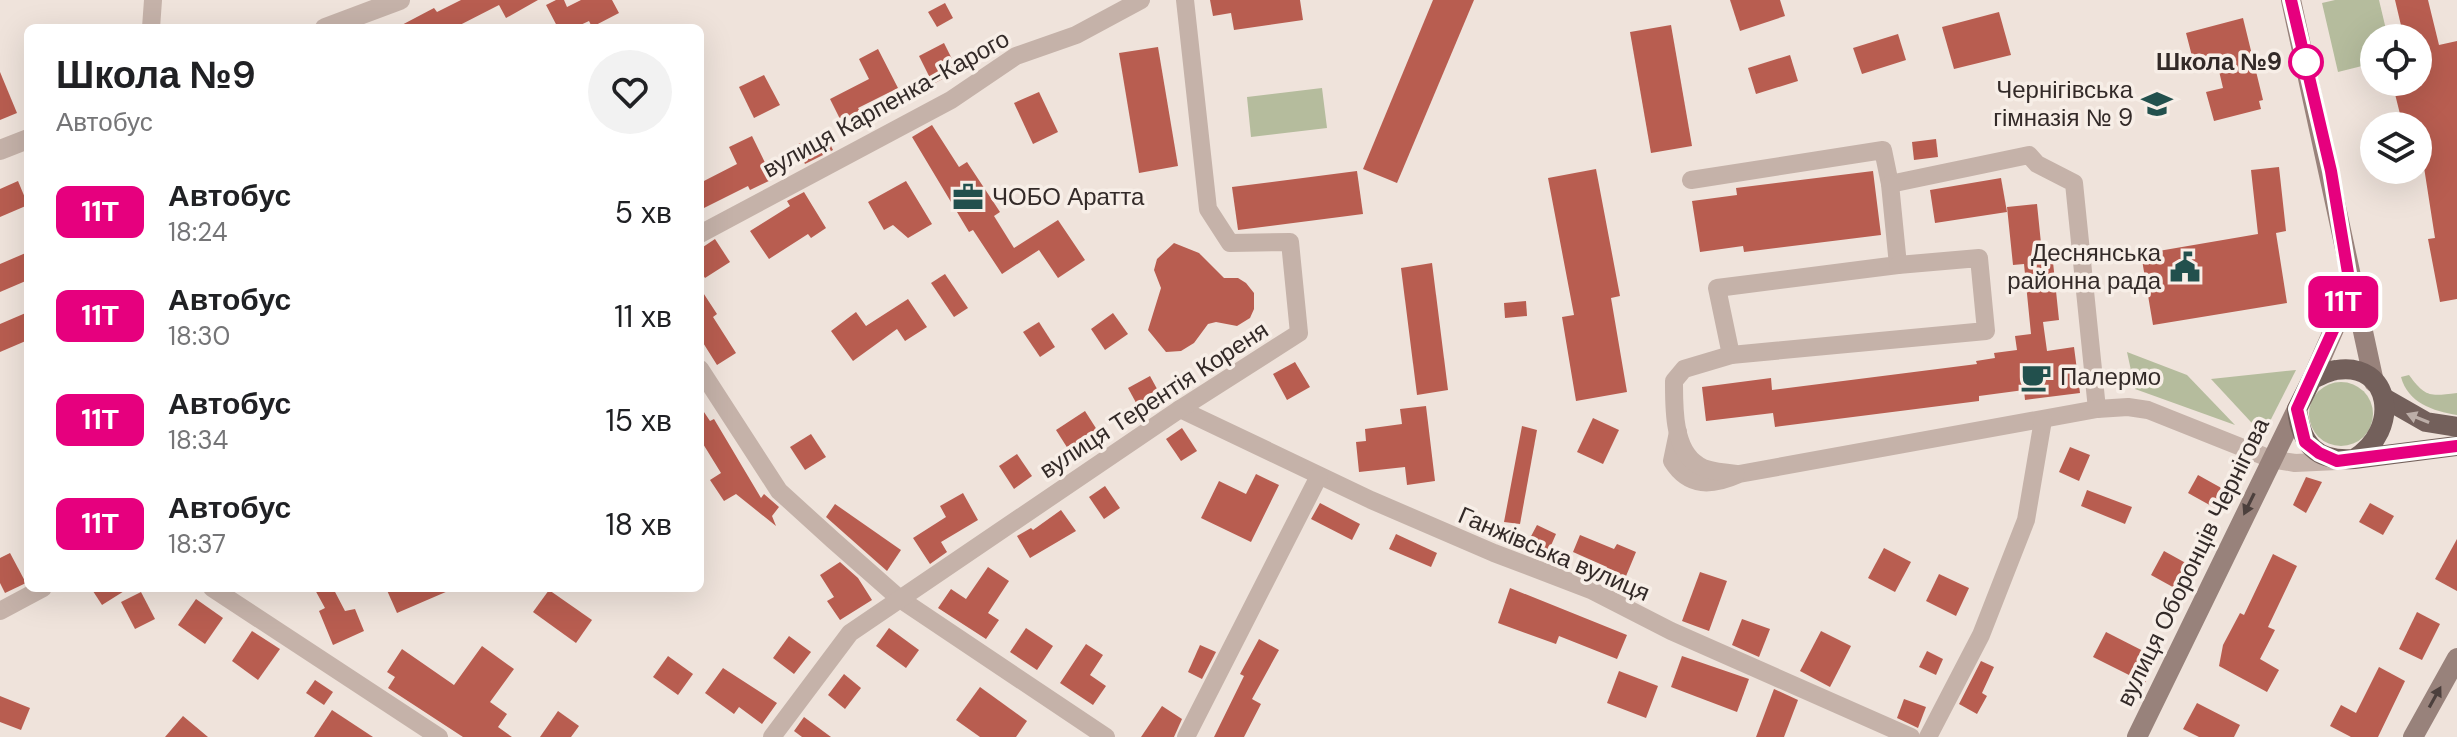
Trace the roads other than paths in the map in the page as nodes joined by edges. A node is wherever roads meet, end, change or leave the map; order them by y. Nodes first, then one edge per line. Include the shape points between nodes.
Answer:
1 (153, 0) edge
2 (400, 0) edge
3 (1141, 0) edge
4 (1185, 0) edge
5 (2291, 0) edge
6 (151, 24) edge
7 (336, 24) edge
8 (24, 141) edge
9 (0, 150) edge
10 (1691, 180) dead end
11 (1890, 184) junction
12 (704, 232) edge
13 (1898, 265) junction
14 (2348, 273) junction
15 (1731, 355) junction
16 (704, 375) edge
17 (2312, 379) junction
18 (2379, 390) junction
19 (1180, 409) junction
20 (2097, 409) junction
21 (2297, 409) junction
22 (2043, 420) junction
23 (2457, 427) edge
24 (2457, 446) edge
25 (2271, 459) junction
26 (2345, 460) junction
27 (1319, 476) junction
28 (36, 592) edge
29 (218, 592) edge
30 (900, 599) junction
31 (0, 611) edge
32 (2457, 658) edge
33 (439, 737) edge
34 (772, 737) edge
35 (1106, 737) edge
36 (1186, 737) edge
37 (1911, 737) edge
38 (1928, 737) edge
39 (2137, 737) edge
40 (2413, 737) edge

1 - 6 street
2 - 7 street
3 - 12 street, вулиця Карпенка-Карого via 1076,35 1016,56 951,100
4 - 19 street, вулиця Терентія Кореня via 1208,209 1230,243 1290,242 1299,333
5 - 14 main road via 2331,171
8 - 9 street
10 - 11 street via 1883,150
11 - 13 street
11 - 20 street via 2029,155 2074,183
13 - 15 street via 1717,288
13 - 15 street via 1979,258 1986,331
14 - 17 main road via 2341,313
14 - 18 main road
15 - 22 street via 1684,369 1674,381 1678,432 1699,466 1739,474
16 - 30 street via 779,491
17 - 18 main road via 2345,370
17 - 21 main road
23 -> 18 main road via 2426,422
18 - 26 main road via 2385,418 2380,436 2368,450
19 - 27 street, Ганжівська вулиця
19 - 30 street, вулиця Терентія Кореня
20 - 22 street
20 - 25 street via 2148,410
21 - 25 main road, вулиця Оборонців Чернігова
21 - 26 main road via 2305,442 2319,453
22 - 38 street via 2026,520 1981,635
24 - 26 main road
25 - 26 street
25 -> 39 main road, вулиця Оборонців Чернігова
27 - 36 street
27 - 37 street, Ганжівська вулиця via 1591,590
28 - 31 street
29 - 33 street
30 - 34 street, вулиця Терентія Кореня via 850,633
30 - 35 street
40 -> 32 main road

